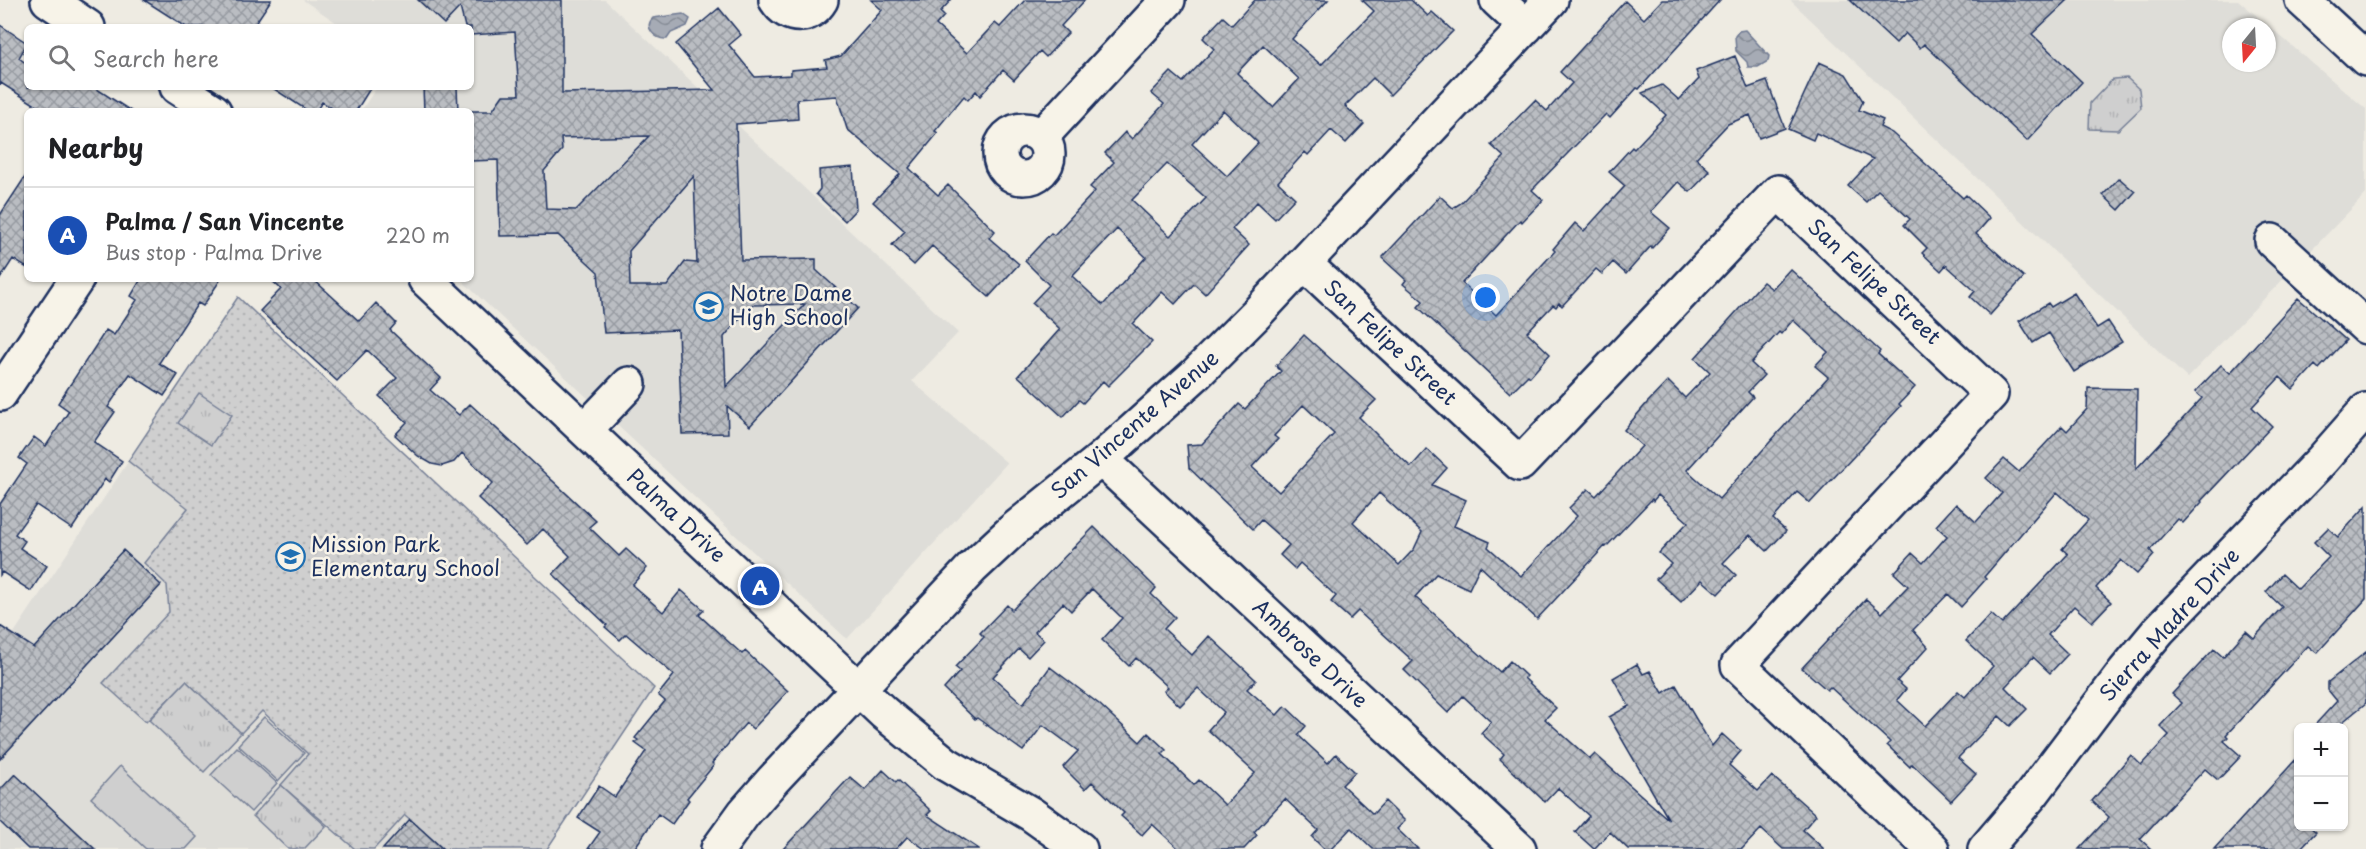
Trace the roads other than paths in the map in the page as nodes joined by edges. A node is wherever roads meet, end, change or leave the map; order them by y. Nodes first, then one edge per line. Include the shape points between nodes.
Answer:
1 (48, 0) edge
2 (776, 0) edge
3 (821, 0) edge
4 (1168, 0) edge
5 (1497, 0) edge
6 (1551, 0) edge
7 (2302, 0) edge
8 (84, 24) edge
9 (1526, 27) junction
10 (2366, 59) edge
11 (1041, 137) dead end
12 (2272, 241) dead end
13 (1305, 264) junction
14 (75, 282) edge
15 (428, 282) edge
16 (2366, 327) edge
17 (629, 384) dead end
18 (0, 394) edge
19 (2366, 410) edge
20 (585, 430) junction
21 (1101, 459) junction
22 (860, 689) junction
23 (1070, 846) edge
24 (718, 849) edge
25 (1520, 849) edge
26 (1932, 849) edge
27 (1985, 849) edge

1 - 8 street
2 - 3 street via 795,15 811,12
4 - 11 street
5 - 9 street
6 - 9 street, San Vincente Avenue
7 - 10 street
9 - 13 street, San Vincente Avenue
12 - 16 street
13 - 21 street, San Vincente Avenue via 1195,375
13 - 26 street, San Felipe Street via 1520,464 1778,192 1991,394 1738,665
14 - 18 street
15 - 20 street, Palma Drive
17 - 20 street
19 - 27 street, Sierra Madre Drive via 2159,630
20 - 22 street, Palma Drive
21 - 22 street, San Vincente Avenue via 972,567
21 - 25 street, Ambrose Drive
22 - 23 street, Palma Drive via 939,758 1031,814
22 - 24 street, San Vincente Avenue via 772,780

